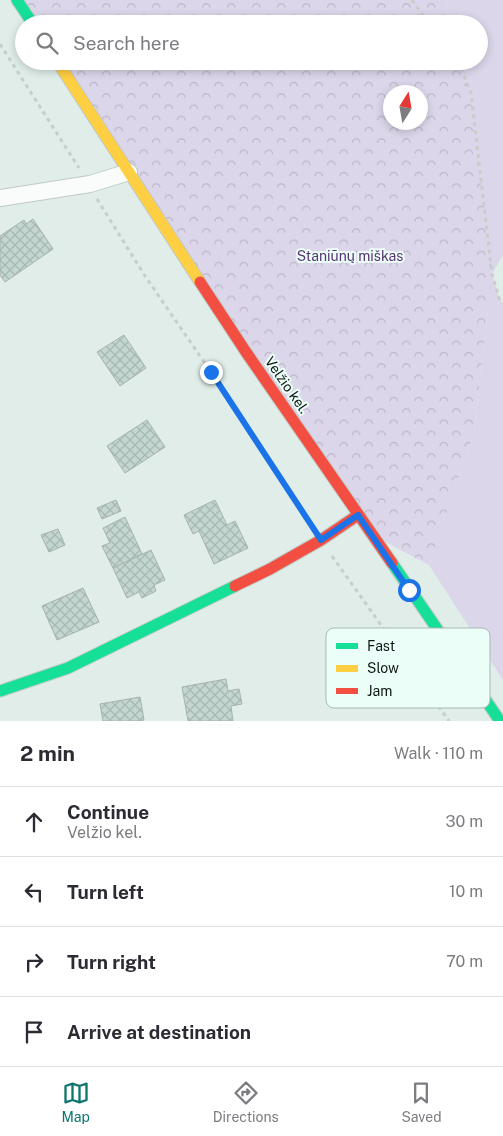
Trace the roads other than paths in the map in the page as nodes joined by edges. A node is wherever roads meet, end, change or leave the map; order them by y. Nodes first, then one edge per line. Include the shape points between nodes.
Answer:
1 (18, 0) edge
2 (27, 15) edge
3 (63, 70) edge
4 (129, 172) junction
5 (0, 198) edge
6 (358, 515) junction
7 (433, 628) edge
8 (0, 691) edge

1 - 2 main road
3 - 4 main road, Velžio kel.
4 - 5 street via 90,184
4 - 6 main road, Velžio kel. via 246,352
6 - 7 main road, Velžio kel.
6 - 8 main road via 270,569 186,612 68,668

